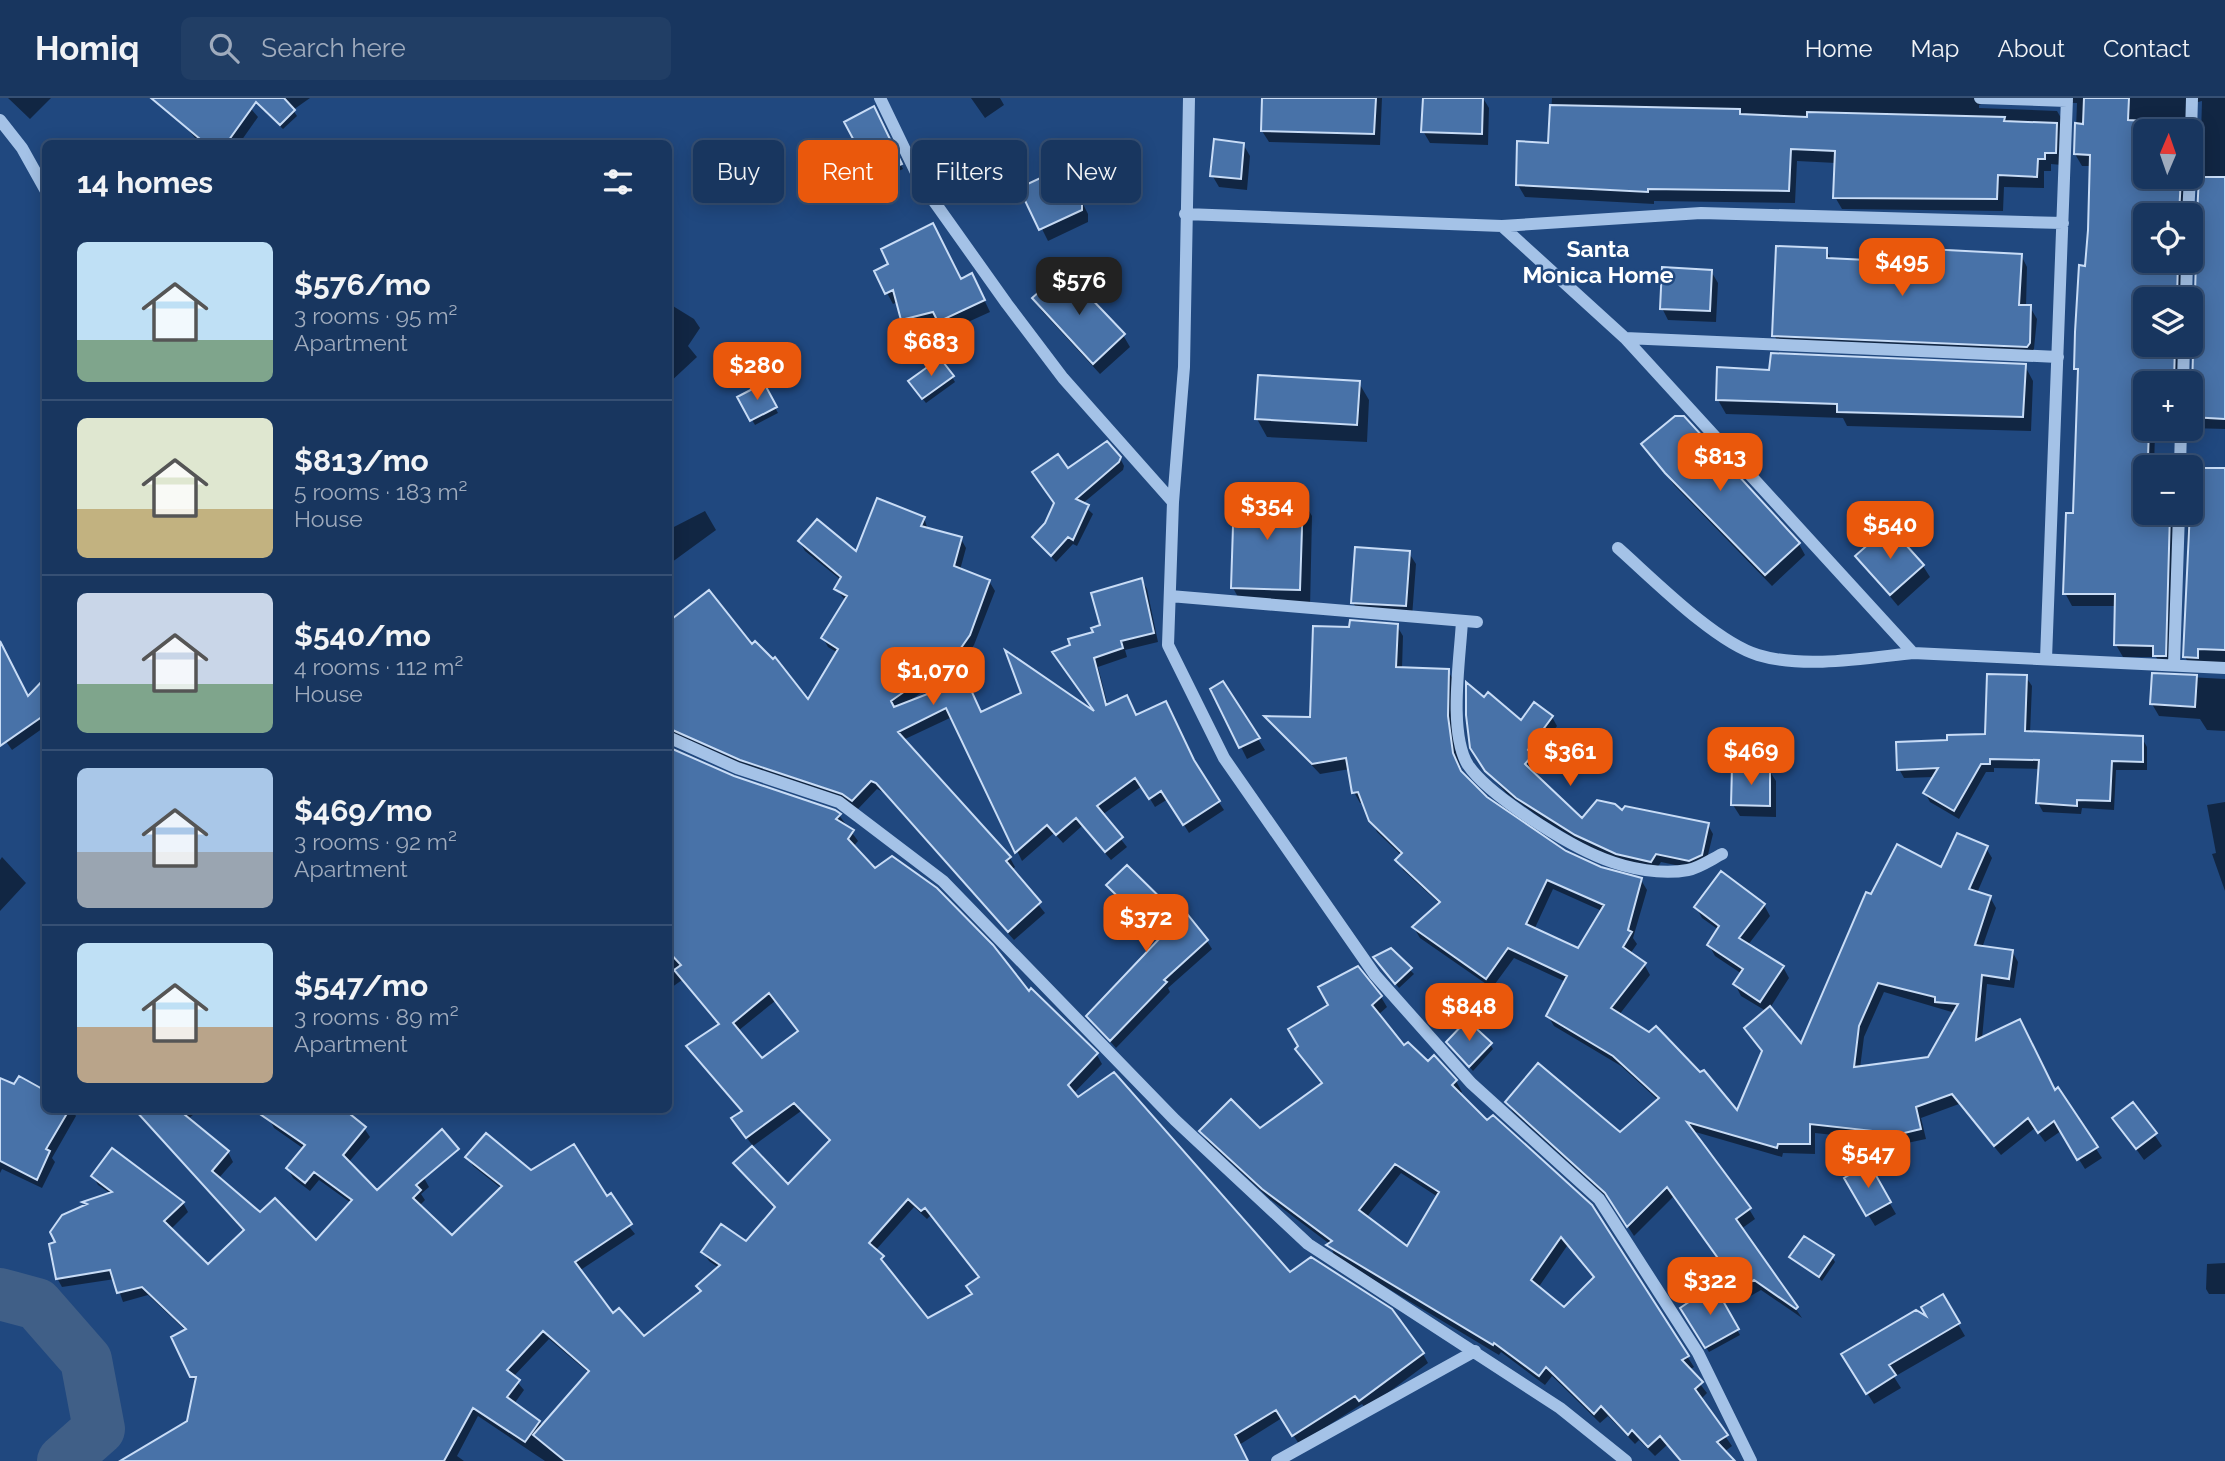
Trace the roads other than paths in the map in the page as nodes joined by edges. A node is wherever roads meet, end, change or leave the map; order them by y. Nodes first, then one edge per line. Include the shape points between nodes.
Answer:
1 (880, 98) edge
2 (1189, 98) edge
3 (1980, 98) edge
4 (2192, 98) edge
5 (2067, 99) edge
6 (2191, 119) edge
7 (0, 120) edge
8 (42, 184) edge
9 (1185, 214) junction
10 (2063, 223) junction
11 (1503, 226) junction
12 (1625, 338) junction
13 (2058, 357) junction
14 (1173, 502) junction
15 (2179, 525) edge
16 (1618, 548) dead end
17 (1170, 596) junction
18 (1462, 621) junction
19 (1477, 622) dead end
20 (1913, 653) junction
21 (2046, 659) junction
22 (2174, 665) junction
23 (2225, 668) edge
24 (672, 739) edge
25 (1722, 854) dead end
26 (1475, 1350) junction
27 (1277, 1461) edge
28 (1626, 1461) edge
29 (1751, 1461) edge

1 - 14 street via 921,183 1007,304 1063,378
2 - 9 street
3 - 5 street
4 - 6 street
5 - 10 street
7 - 8 street
9 - 11 street
9 - 14 street via 1184,367
10 - 11 street via 1701,213
10 - 13 street
11 - 12 street
12 - 13 street
12 - 20 street
13 - 21 street
14 - 17 street
15 - 22 street
16 - 20 street via 1706,625 1758,655 1823,662
17 - 18 street
17 - 29 street via 1168,645 1224,758 1375,975 1471,1083 1599,1199 1698,1353
18 - 19 street
18 - 25 street via 1457,727 1468,764 1497,794 1563,838 1604,859 1644,870 1689,870
20 - 21 street
21 - 22 street
22 - 23 street
24 - 26 street via 737,768 839,802 943,881 1175,1120 1308,1244
26 - 27 street
26 - 28 street via 1560,1408

